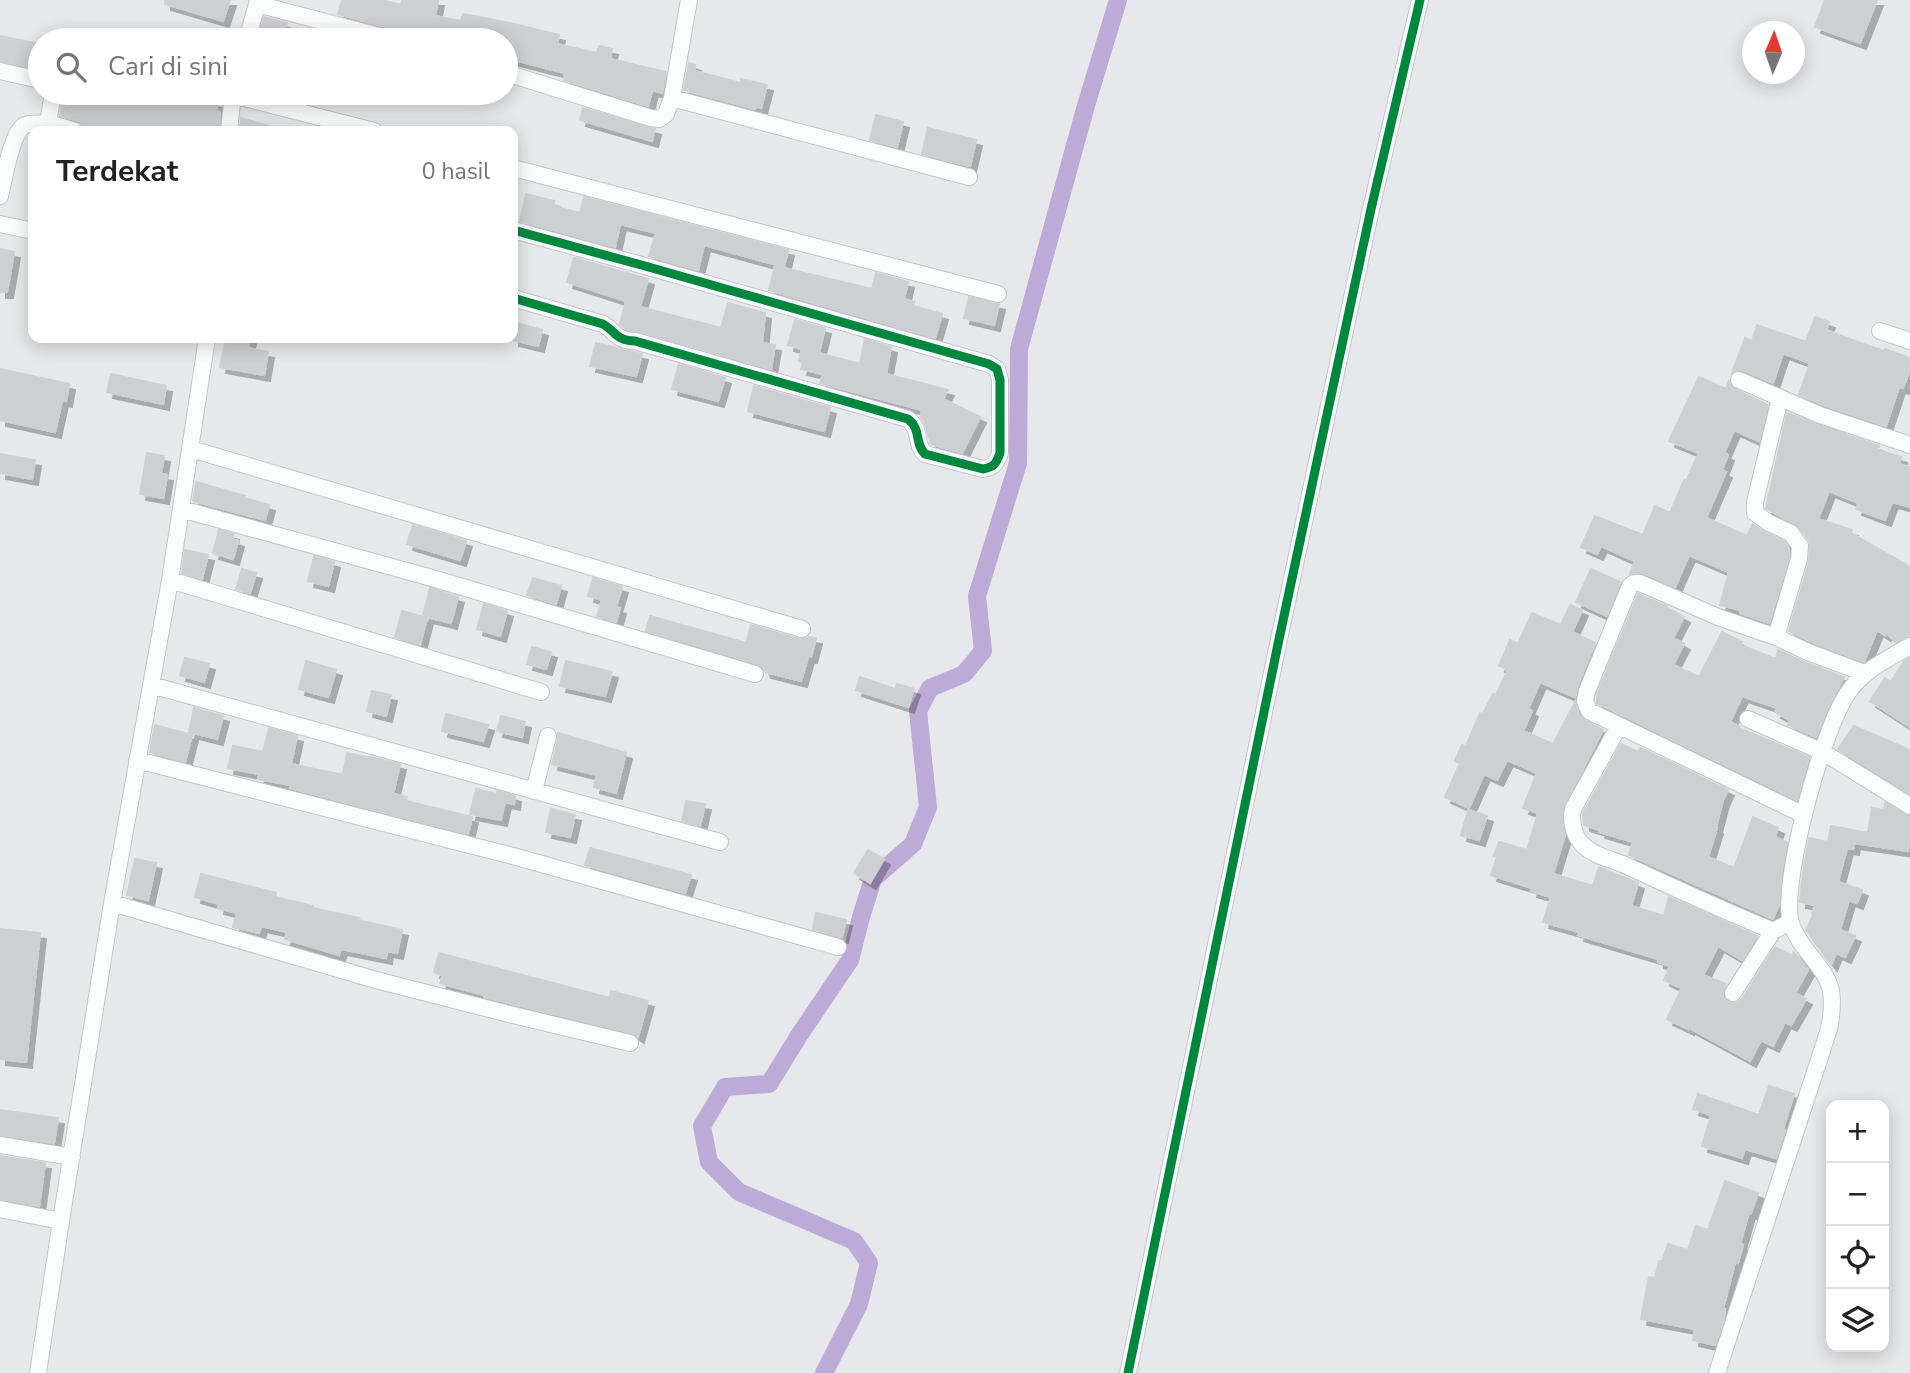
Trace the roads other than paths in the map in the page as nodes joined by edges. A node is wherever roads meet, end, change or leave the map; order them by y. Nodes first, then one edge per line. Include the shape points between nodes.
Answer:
1 (689, 0) edge
2 (1420, 0) edge
3 (257, 2) edge
4 (250, 28) edge
5 (351, 28) edge
6 (0, 71) edge
7 (28, 77) edge
8 (518, 77) edge
9 (671, 98) junction
10 (51, 105) edge
11 (230, 105) edge
12 (275, 105) edge
13 (48, 123) junction
14 (58, 126) edge
15 (229, 126) edge
16 (355, 126) edge
17 (518, 169) edge
18 (969, 177) dead end
19 (0, 196) edge
20 (0, 224) edge
21 (28, 230) edge
22 (518, 231) edge
23 (998, 295) dead end
24 (518, 299) edge
25 (1880, 331) dead end
26 (1910, 341) edge
27 (206, 343) edge
28 (1739, 380) dead end
29 (1780, 398) junction
30 (1910, 445) edge
31 (191, 449) junction
32 (181, 509) junction
33 (170, 580) junction
34 (802, 629) dead end
35 (1776, 637) junction
36 (1910, 646) edge
37 (1864, 673) junction
38 (755, 674) dead end
39 (151, 685) junction
40 (541, 692) dead end
41 (1748, 719) dead end
42 (1619, 726) junction
43 (548, 736) dead end
44 (1823, 752) junction
45 (137, 760) junction
46 (534, 791) junction
47 (1910, 806) edge
48 (1804, 815) junction
49 (720, 842) dead end
50 (112, 903) junction
51 (1790, 922) junction
52 (1773, 931) junction
53 (838, 947) dead end
54 (1733, 993) dead end
55 (629, 1043) dead end
56 (0, 1145) edge
57 (63, 1155) junction
58 (0, 1209) edge
59 (53, 1219) junction
60 (38, 1373) edge
61 (1128, 1373) edge
62 (1717, 1373) edge

1 - 9 street
2 - 61 street via 1278,644
3 - 4 street
3 - 5 street
6 - 7 street
8 - 9 street via 651,118 666,114
9 - 18 street
10 - 13 street
11 - 15 street
12 - 16 street
13 - 14 street
13 - 19 street via 25,125 18,132
17 - 23 street
20 - 21 street
22 - 24 street via 989,364 997,369 1000,380 1000,453 996,464 983,469 925,454 917,429 908,419 626,341 603,324
25 - 26 street
27 - 31 street
28 - 29 street
29 - 30 street
29 - 35 street via 1755,502 1755,513 1791,533 1800,546
31 - 32 street
31 - 34 street
32 - 33 street
32 - 38 street via 445,581
33 - 39 street
33 - 40 street
35 - 37 street
35 - 42 street via 1634,583 1585,701 1589,711
36 - 37 street
37 - 44 street via 1832,721
39 - 45 street
39 - 46 street
41 - 44 street
42 - 48 street
42 - 52 street via 1573,809 1573,828 1581,844
43 - 46 street
44 - 47 street
44 - 48 street
45 - 50 street
45 - 53 street via 513,856
46 - 49 street
48 - 51 street via 1788,897
50 - 55 street via 376,980
50 - 57 street
51 - 52 street
51 - 62 street via 1830,985 1832,1013
52 - 54 street
56 - 57 street
57 - 59 street
58 - 59 street
59 - 60 street

